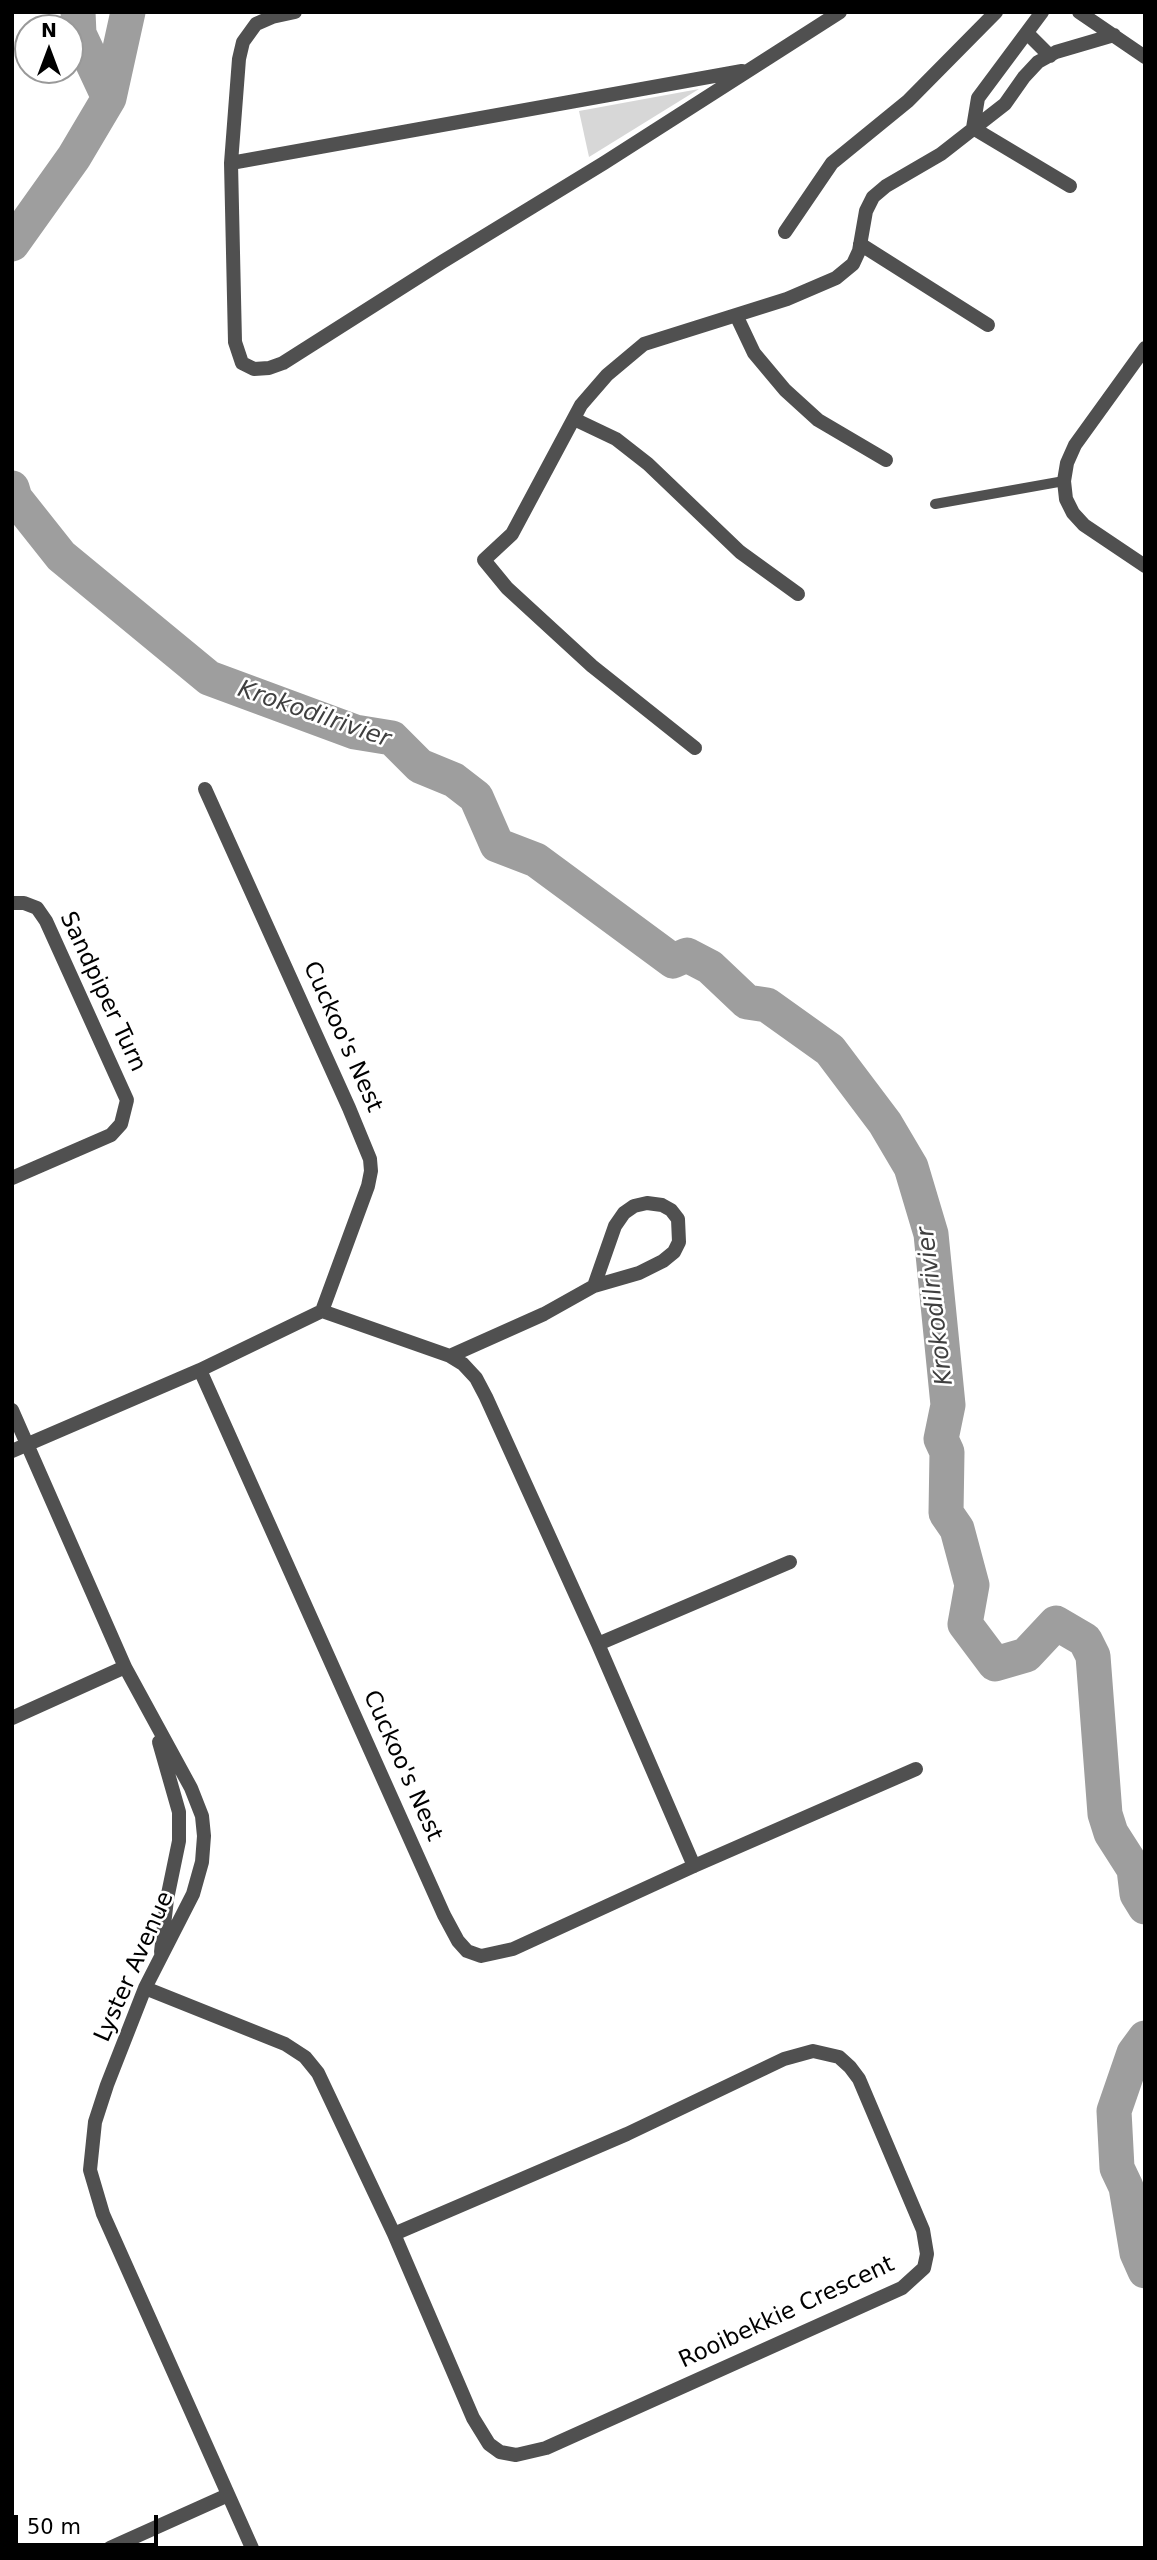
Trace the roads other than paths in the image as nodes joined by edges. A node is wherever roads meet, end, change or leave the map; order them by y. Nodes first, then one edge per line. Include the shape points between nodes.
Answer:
1 (295, 12) edge
2 (840, 12) edge
3 (996, 12) edge
4 (1042, 12) edge
5 (1079, 12) edge
6 (1027, 33) junction
7 (1114, 35) junction
8 (1050, 56) junction
9 (1145, 57) edge
10 (750, 69) junction
11 (973, 128) junction
12 (231, 163) junction
13 (1070, 186) dead end
14 (785, 232) dead end
15 (860, 244) junction
16 (736, 314) junction
17 (988, 325) dead end
18 (1145, 348) edge
19 (574, 419) junction
20 (886, 460) dead end
21 (1064, 481) junction
22 (934, 503) dead end
23 (1145, 566) edge
24 (798, 594) dead end
25 (695, 748) dead end
26 (205, 789) dead end
27 (12, 903) edge
28 (12, 1178) edge
29 (594, 1286) junction
30 (323, 1311) junction
31 (450, 1356) junction
32 (200, 1370) junction
33 (12, 1410) edge
34 (28, 1445) junction
35 (12, 1451) edge
36 (790, 1562) dead end
37 (598, 1644) junction
38 (125, 1667) junction
39 (12, 1718) edge
40 (153, 1721) junction
41 (916, 1769) dead end
42 (694, 1866) junction
43 (160, 1956) junction
44 (145, 1988) junction
45 (394, 2234) junction
46 (228, 2495) junction
47 (110, 2548) edge
48 (252, 2548) edge

1 - 12 street via 256,24 243,42
2 - 10 street
3 - 14 street via 908,100 832,163
4 - 6 street
5 - 7 street
6 - 8 street
6 - 11 street via 978,98
7 - 8 street
7 - 9 street
8 - 11 street via 1038,62 1004,104
10 - 12 street
10 - 12 street via 303,351 269,368 254,369 243,363 235,342
11 - 13 street
11 - 15 street via 873,197
15 - 16 street via 853,264 836,278
15 - 17 street
16 - 19 street via 644,344 607,375
16 - 20 street via 754,353 785,390 818,420
18 - 21 street via 1075,445
19 - 24 street via 616,439 740,552
19 - 25 street via 512,534 484,560 507,588 592,666
21 - 22 lane
21 - 23 street via 1066,499 1084,525
26 - 30 street, Cuckoo's Nest via 370,1159 368,1186
27 - 28 street, Sandpiper Turn via 37,908 46,920 127,1100 121,1124 111,1135
29 - 29 street via 639,1273 674,1252 679,1232 678,1219 671,1210 647,1203 624,1213
29 - 31 street
30 - 31 street
30 - 32 street
31 - 37 street via 476,1378
32 - 34 street
32 - 42 street, Cuckoo's Nest via 444,1915 467,1951 481,1956 513,1949
33 - 34 street, Lyster Avenue
34 - 35 street
34 - 38 street, Lyster Avenue
36 - 37 street
37 - 42 street
38 - 39 street
38 - 40 street, Lyster Avenue
40 - 43 street via 179,1821
40 - 43 street, Lyster Avenue via 191,1788 202,1815 204,1836 193,1894
41 - 42 street, Cuckoo's Nest
43 - 44 street, Lyster Avenue
44 - 45 street, Rooibekkie Crescent via 248,2027 305,2057 318,2073
44 - 46 street, Lyster Avenue via 95,2122 90,2170 103,2214
45 - 45 street, Rooibekkie Crescent via 481,2434 500,2452 516,2455 546,2448 902,2288 924,2268 927,2254 923,2230 859,2079 839,2057 813,2051 784,2059 627,2134
46 - 47 street
46 - 48 street, Lyster Avenue

